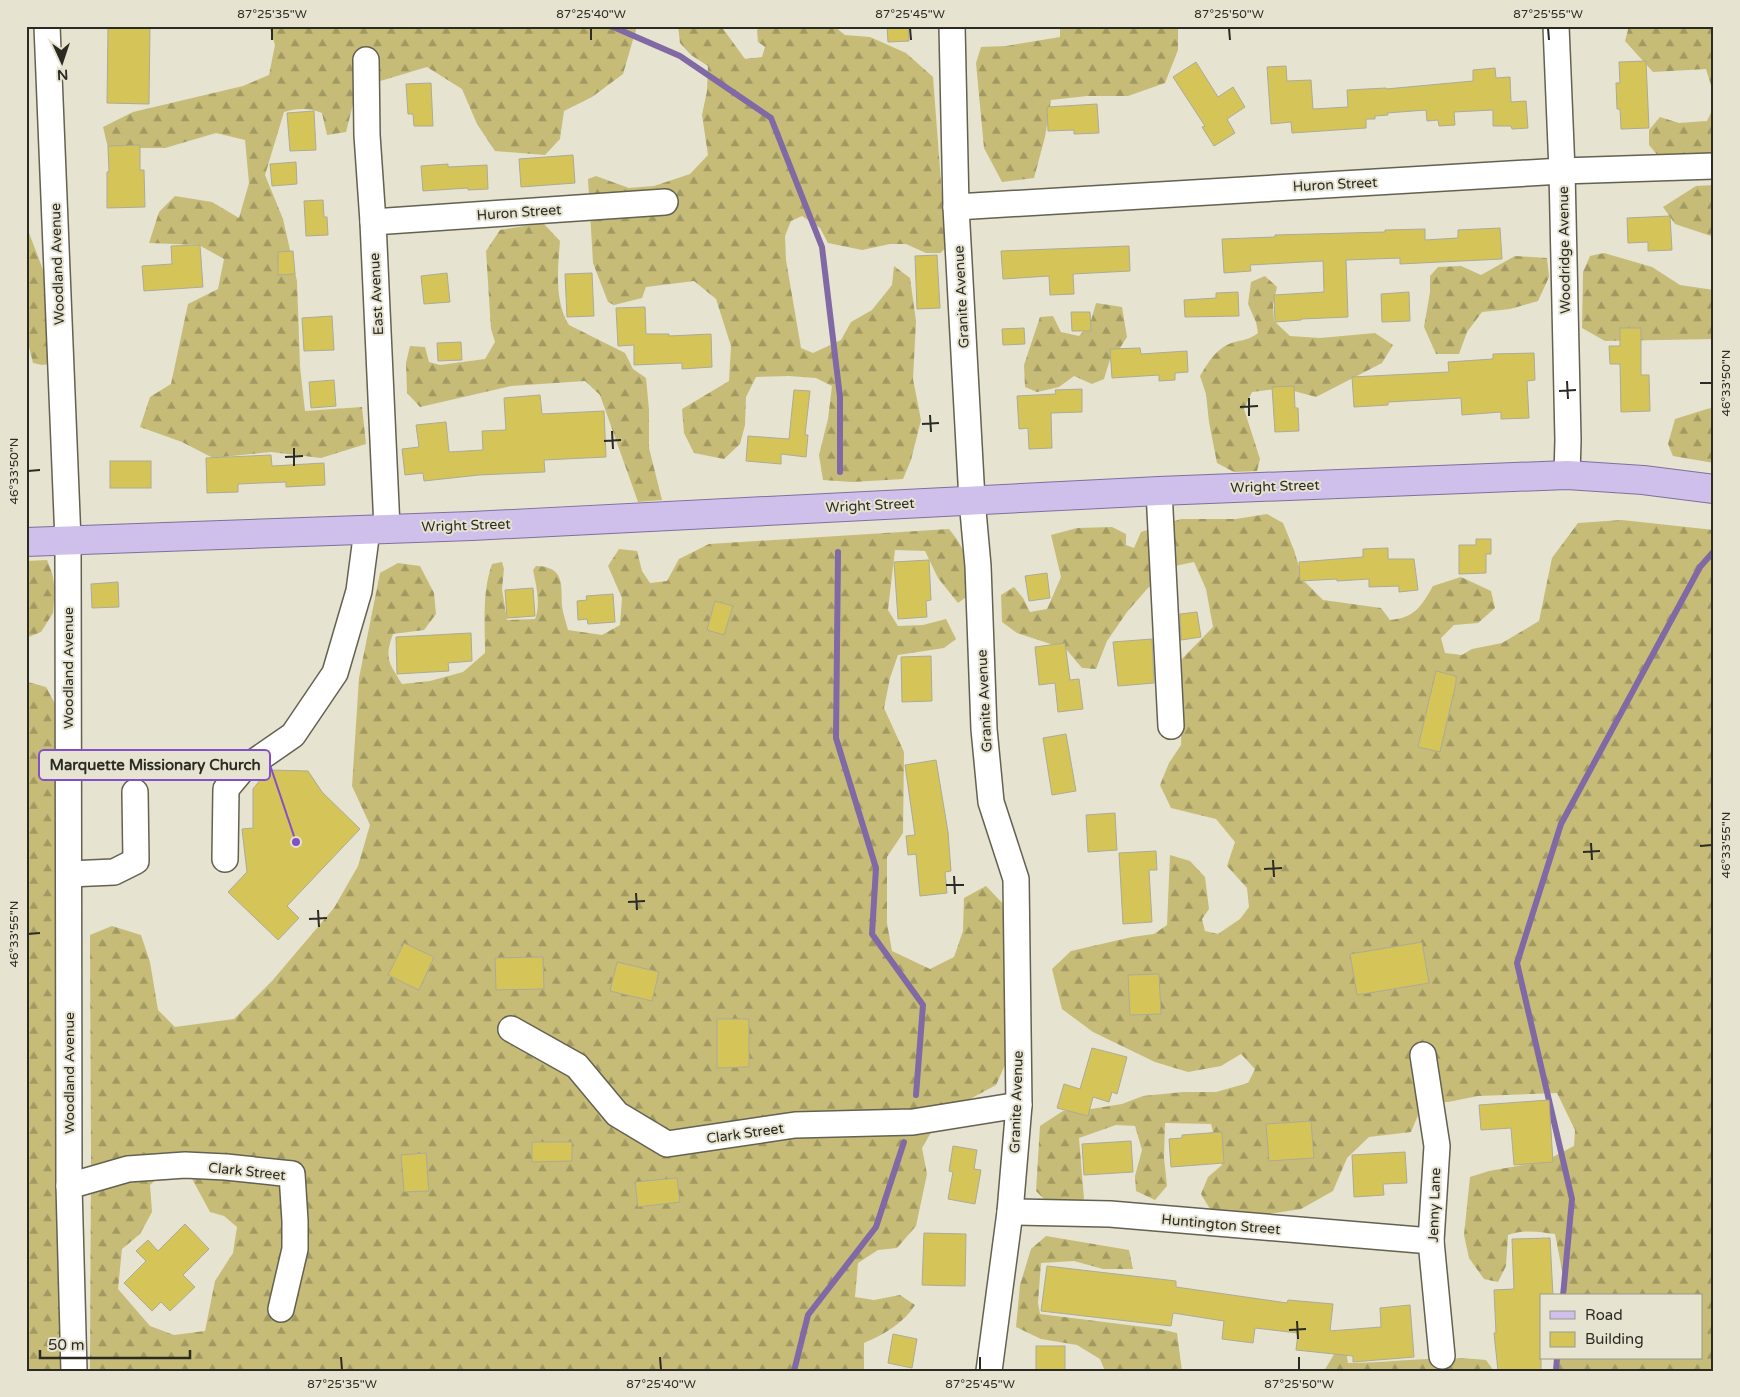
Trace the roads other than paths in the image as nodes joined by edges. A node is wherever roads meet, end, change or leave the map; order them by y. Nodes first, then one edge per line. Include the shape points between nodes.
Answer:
1 (47, 26) edge
2 (952, 26) edge
3 (1556, 26) edge
4 (366, 60) dead end
5 (1714, 166) edge
6 (1562, 171) junction
7 (665, 202) dead end
8 (956, 207) junction
9 (372, 222) junction
10 (1567, 475) junction
11 (1714, 488) edge
12 (1159, 491) junction
13 (972, 500) junction
14 (377, 529) junction
15 (68, 541) junction
16 (26, 542) edge
17 (1171, 726) dead end
18 (135, 792) dead end
19 (225, 859) dead end
20 (69, 874) junction
21 (511, 1029) dead end
22 (1423, 1054) dead end
23 (1019, 1105) junction
24 (69, 1186) junction
25 (1010, 1212) junction
26 (1431, 1241) junction
27 (281, 1309) dead end
28 (1442, 1356) dead end
29 (74, 1371) edge
30 (989, 1371) edge

1 - 15 street, Woodland Avenue
2 - 8 street, Granite Avenue
3 - 6 street, Woodridge Avenue
4 - 9 street, East Avenue
5 - 6 street, Huron Street
6 - 8 street, Huron Street
6 - 10 street, Woodridge Avenue
7 - 9 street, Huron Street
8 - 13 street, Granite Avenue
9 - 14 street, East Avenue
10 - 11 main road, Wright Street
10 - 12 main road, Wright Street
12 - 13 main road, Wright Street
12 - 17 street
13 - 14 main road, Wright Street
13 - 23 street, Granite Avenue via 991,802 1016,879
14 - 15 main road, Wright Street
14 - 19 street, East Avenue via 336,673 293,735 241,771 226,789
15 - 16 main road, Wright Street
15 - 20 street, Woodland Avenue
18 - 20 street via 136,861 114,872
20 - 24 street, Woodland Avenue
21 - 23 street, Clark Street via 577,1066 617,1114 668,1144 795,1125 913,1122
22 - 26 street, Jenny Lane via 1437,1146
23 - 25 street, Granite Avenue
24 - 27 street, Clark Street via 128,1169 184,1165 292,1174 295,1249
24 - 29 street, Woodland Avenue
25 - 26 street, Huntington Street via 1110,1214
25 - 30 street, Granite Avenue
26 - 28 street, Jenny Lane

